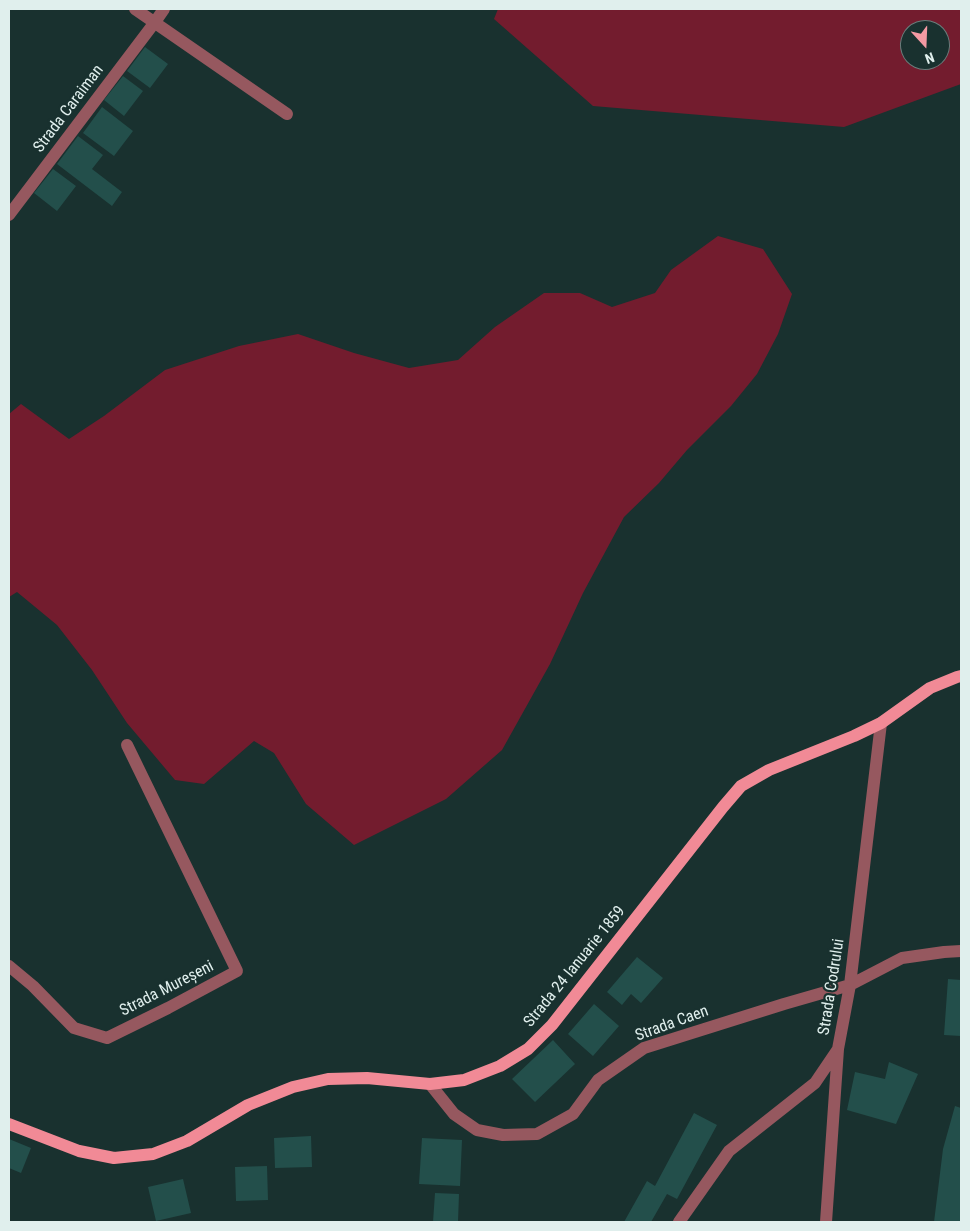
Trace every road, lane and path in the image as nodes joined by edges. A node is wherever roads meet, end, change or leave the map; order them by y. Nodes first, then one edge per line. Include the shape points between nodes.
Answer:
1 (135, 9) edge
2 (164, 9) edge
3 (155, 22) junction
4 (287, 114) dead end
5 (9, 215) edge
6 (961, 676) edge
7 (881, 723) junction
8 (127, 745) dead end
9 (961, 951) edge
10 (9, 966) edge
11 (850, 985) junction
12 (838, 1049) junction
13 (430, 1084) junction
14 (9, 1124) edge
15 (679, 1222) edge
16 (826, 1222) edge

1 - 3 street
2 - 3 street, Strada Caraiman
3 - 4 street
3 - 5 street, Strada Caraiman
6 - 7 main road, Strada 24 Ianuarie 1859 via 930,688
7 - 11 street, Strada Codrului
7 - 13 main road, Strada 24 Ianuarie 1859 via 769,770 741,786 552,1025 528,1049 500,1066 464,1080
8 - 10 street, Strada Mureșeni via 237,971 107,1038 74,1028
9 - 11 street, Strada Caen via 902,958
11 - 12 street, Strada Codrului
11 - 13 street, Strada Caen via 644,1048 598,1080 573,1114 538,1134 503,1135 477,1130 454,1114
12 - 15 street, Strada Codrului via 814,1083 729,1151
12 - 16 street
13 - 14 main road, Strada 24 Ianuarie 1859 via 348,1078 293,1087 248,1105 187,1141 153,1154 114,1158 79,1151

